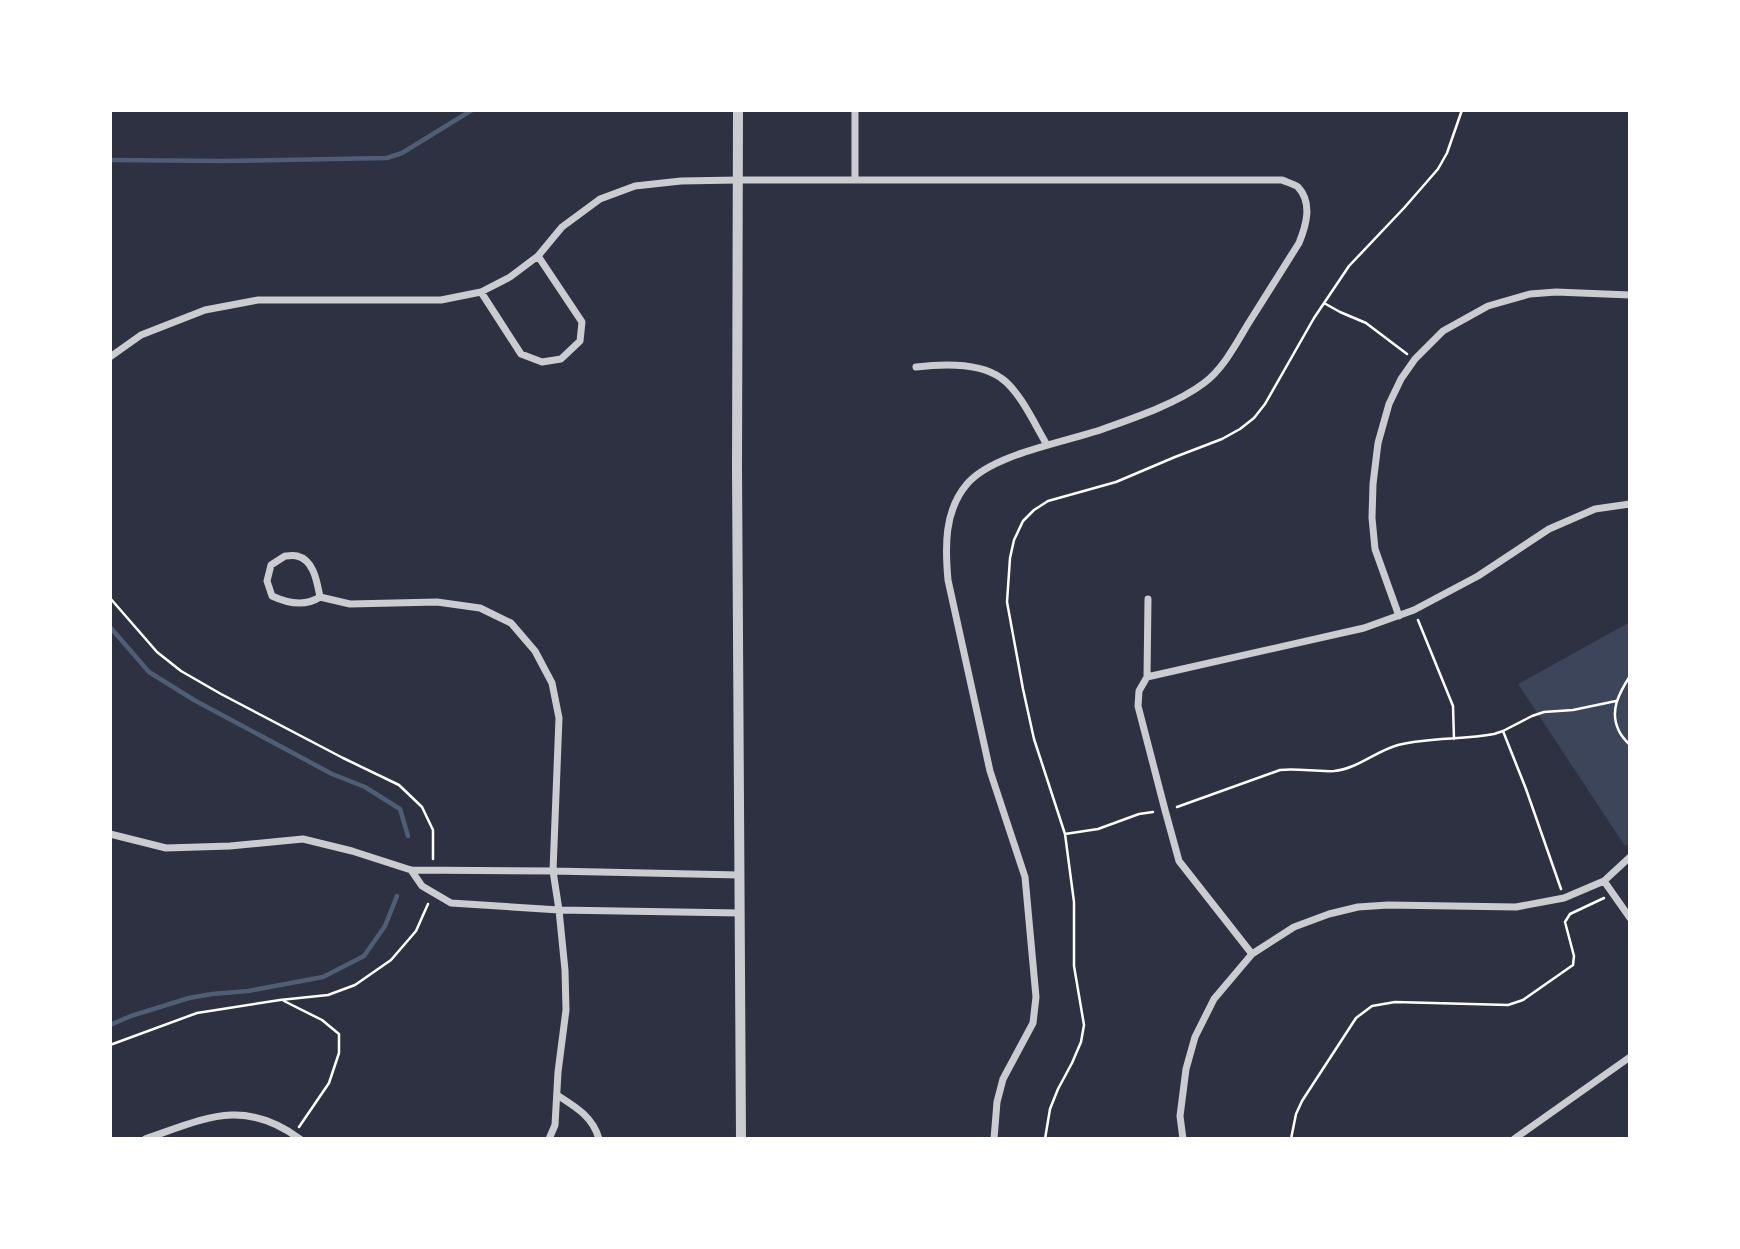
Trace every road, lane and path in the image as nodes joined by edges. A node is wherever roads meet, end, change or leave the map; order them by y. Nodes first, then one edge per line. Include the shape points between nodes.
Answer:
1 (738, 110) edge
2 (855, 110) edge
3 (1462, 110) edge
4 (738, 180) junction
5 (855, 180) junction
6 (538, 256) junction
7 (481, 292) junction
8 (1630, 295) edge
9 (1324, 303) junction
10 (110, 357) edge
11 (1415, 359) junction
12 (916, 367) dead end
13 (1047, 445) junction
14 (1630, 504) edge
15 (320, 597) junction
16 (1148, 598) dead end
17 (1414, 610) junction
18 (1399, 616) junction
19 (1630, 676) edge
20 (1147, 677) junction
21 (1616, 701) junction
22 (1503, 731) junction
23 (1454, 739) junction
24 (1630, 745) edge
25 (1164, 810) junction
26 (110, 834) edge
27 (1065, 834) junction
28 (1630, 857) edge
29 (411, 870) junction
30 (553, 871) junction
31 (739, 876) junction
32 (1604, 881) junction
33 (1613, 894) junction
34 (1564, 898) junction
35 (559, 910) junction
36 (739, 913) junction
37 (1570, 914) junction
38 (1630, 918) edge
39 (1252, 954) junction
40 (280, 1000) dead end
41 (1630, 1058) edge
42 (557, 1095) junction
43 (297, 1137) edge
44 (145, 1139) edge
45 (549, 1139) edge
46 (599, 1139) edge
47 (741, 1139) edge
48 (993, 1139) edge
49 (1045, 1139) edge
50 (1183, 1139) edge
51 (1292, 1139) edge
52 (1514, 1139) edge

1 - 4 street
2 - 5 street
3 - 9 path via 1433,177 1358,254
4 - 5 street
4 - 6 street via 635,186 600,199 562,227
4 - 31 street
5 - 13 street via 1282,180 1297,186 1308,212 1299,243 1208,381 1187,396
6 - 7 street
6 - 7 street via 582,323 580,341 561,359 542,362 521,354
7 - 10 street via 441,300 258,300 205,310 141,335
8 - 11 street via 1530,294 1488,306 1443,331
9 - 11 path via 1366,323
9 - 27 path via 1265,404 1240,429 1116,482 1048,501 1023,521 1010,558 1007,602 1034,739
11 - 18 street via 1389,404 1373,484 1375,549
12 - 13 street via 979,368 1001,378 1021,400
13 - 48 street via 982,470 966,485 947,527 948,580 990,771 1025,877 1036,997 1033,1023 1003,1079
14 - 17 street via 1595,509 1549,529 1478,576
15 - 15 street via 301,603 272,596 267,581 271,565 285,556 299,556 310,565
15 - 30 street via 350,604 437,602 480,608 511,623 535,651 552,683 559,718
16 - 20 street
17 - 18 street
17 - 23 path via 1453,706
18 - 20 street
19 - 21 path
20 - 25 street via 1138,706
21 - 22 path via 1544,712
21 - 24 path via 1619,732
22 - 23 path
22 - 34 path
23 - 25 path via 1394,746 1335,771 1280,770
25 - 27 path
25 - 39 street via 1179,861
26 - 29 street via 166,848 303,839
27 - 49 path via 1074,902 1074,966 1084,1025 1081,1042 1050,1109
28 - 32 street
29 - 30 street
29 - 35 street via 422,886 451,903
30 - 31 street
30 - 35 street
31 - 36 street
32 - 33 street
32 - 34 street
33 - 37 path
33 - 38 street
34 - 37 path
34 - 39 street via 1516,907 1359,907 1294,927
35 - 36 street
35 - 42 street via 566,1010
36 - 47 street
37 - 51 path via 1565,922 1573,965 1523,1000 1508,1005 1395,1002 1364,1011 1302,1101
39 - 50 street via 1214,999 1195,1037 1180,1116
40 - 43 path via 322,1020 339,1034 339,1053 329,1083
41 - 52 street
42 - 45 street
42 - 46 street via 588,1117
43 - 44 street via 282,1126 248,1114 212,1116

